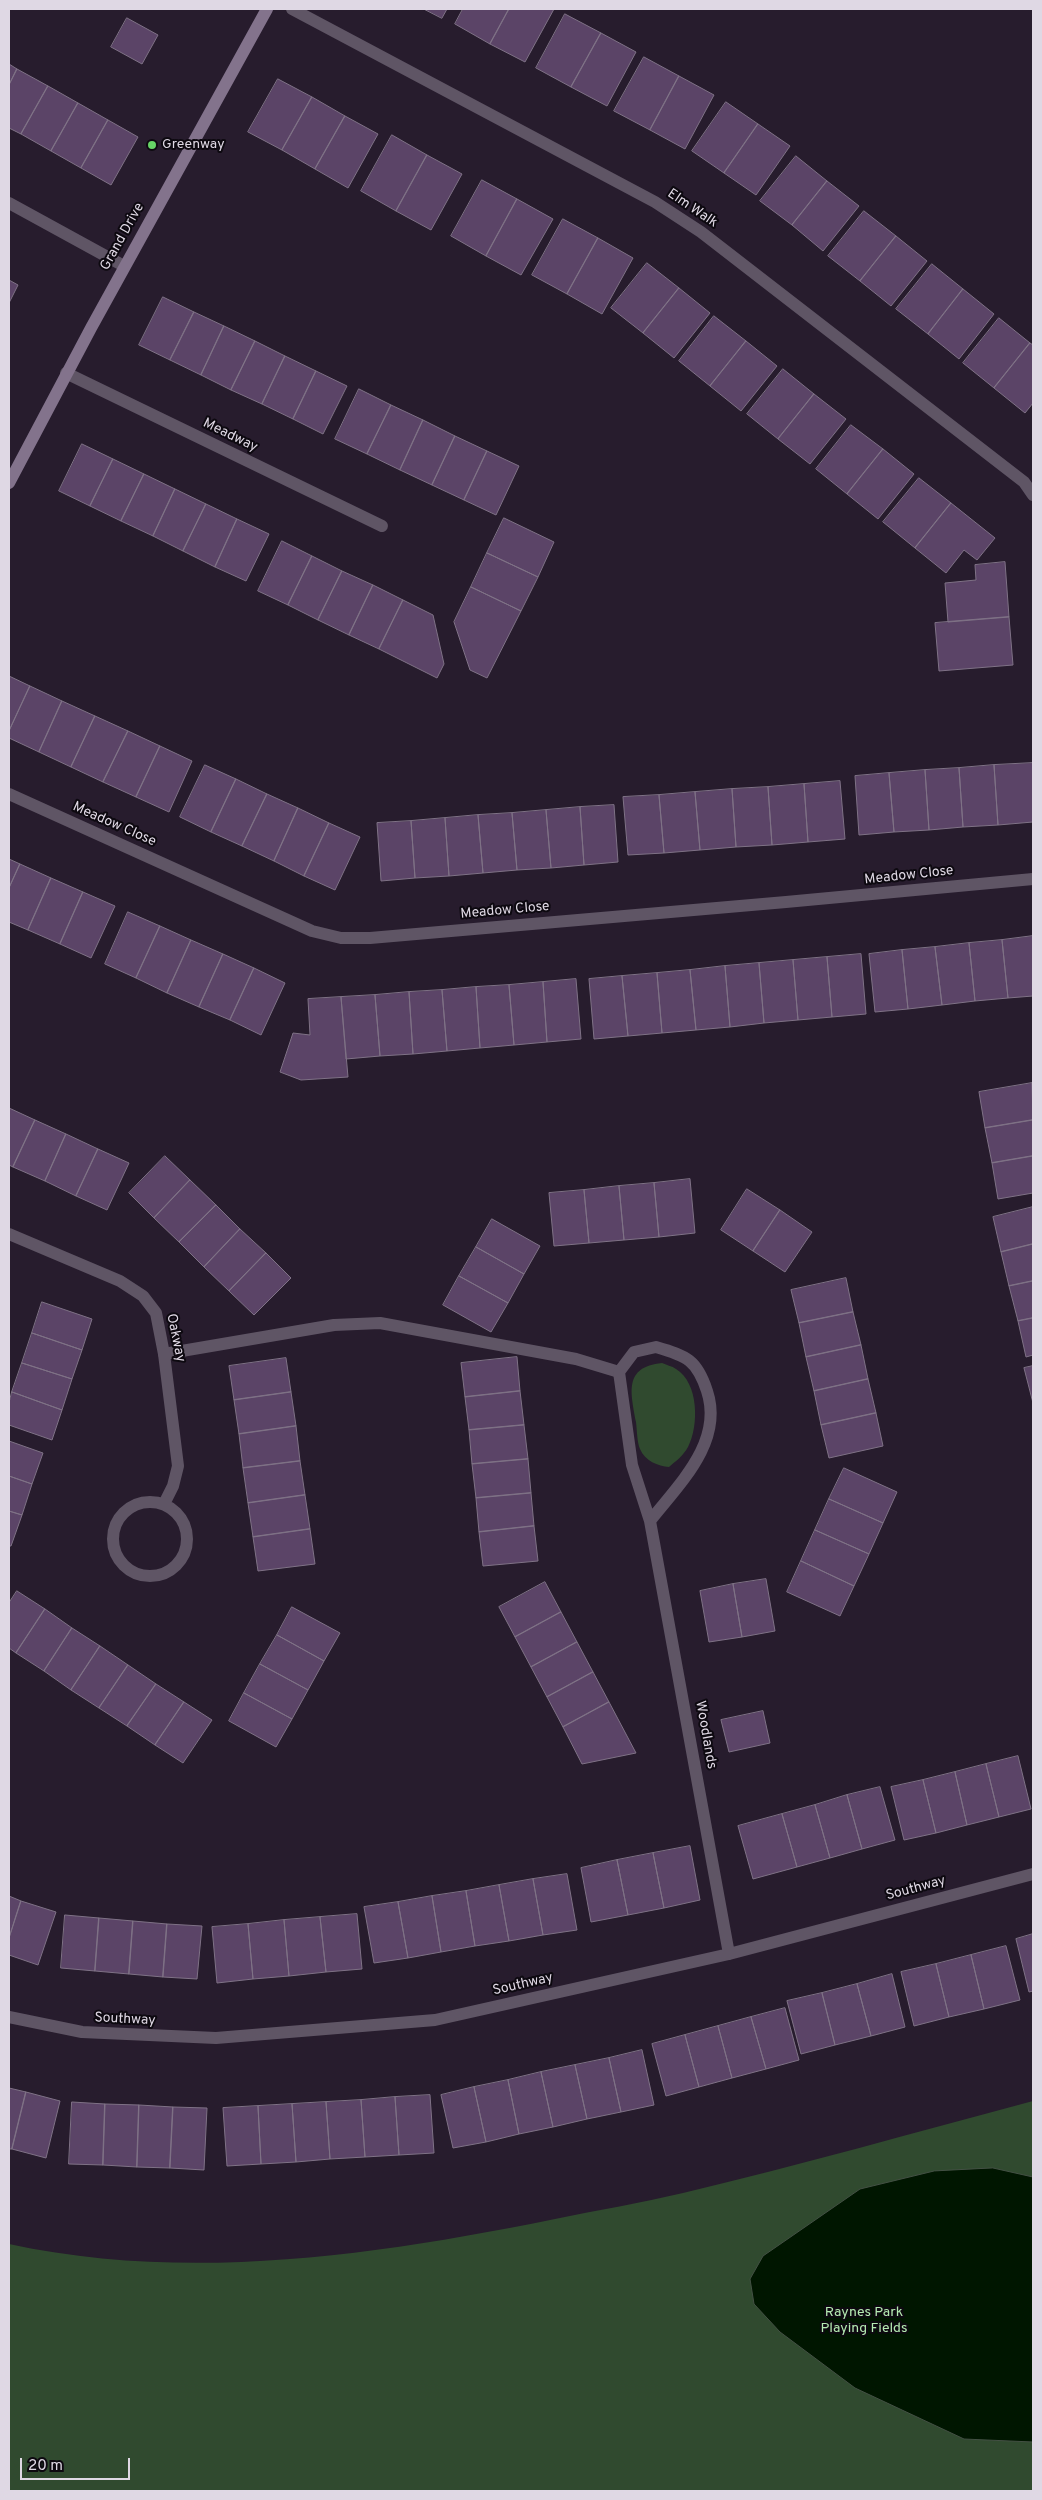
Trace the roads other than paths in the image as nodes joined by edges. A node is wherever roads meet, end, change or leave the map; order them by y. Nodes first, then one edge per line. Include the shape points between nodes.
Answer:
1 (268, 9) edge
2 (292, 9) edge
3 (9, 203) edge
4 (124, 266) junction
5 (66, 373) junction
6 (9, 482) edge
7 (1033, 495) edge
8 (382, 526) dead end
9 (9, 794) edge
10 (1033, 879) edge
11 (9, 1234) edge
12 (164, 1354) junction
13 (619, 1372) junction
14 (164, 1504) junction
15 (650, 1521) junction
16 (1033, 1874) edge
17 (729, 1954) junction
18 (9, 2018) edge

1 - 4 main road, Grand Drive
2 - 7 street, Elm Walk via 662,207 701,232 1024,482
3 - 4 street
4 - 5 main road, Grand Drive
5 - 6 main road, Grand Drive
5 - 8 street, Meadway
9 - 10 street, Meadow Close via 312,931 341,938
11 - 12 street, Oakway via 120,1281 143,1296 156,1313
12 - 13 street via 334,1325 380,1322 576,1358
12 - 14 street, Oakway via 178,1466
13 - 15 street, Woodlands via 632,1465
13 - 15 street via 634,1352 656,1347 682,1354 701,1371 711,1401 711,1430 697,1460
14 - 14 street via 182,1520 187,1542 184,1554 169,1571 146,1576 134,1572 123,1565 116,1554 114,1529 128,1508 152,1501
15 - 17 street, Woodlands
16 - 17 street, Southway
17 - 18 street, Southway via 435,2020 216,2038 82,2032

